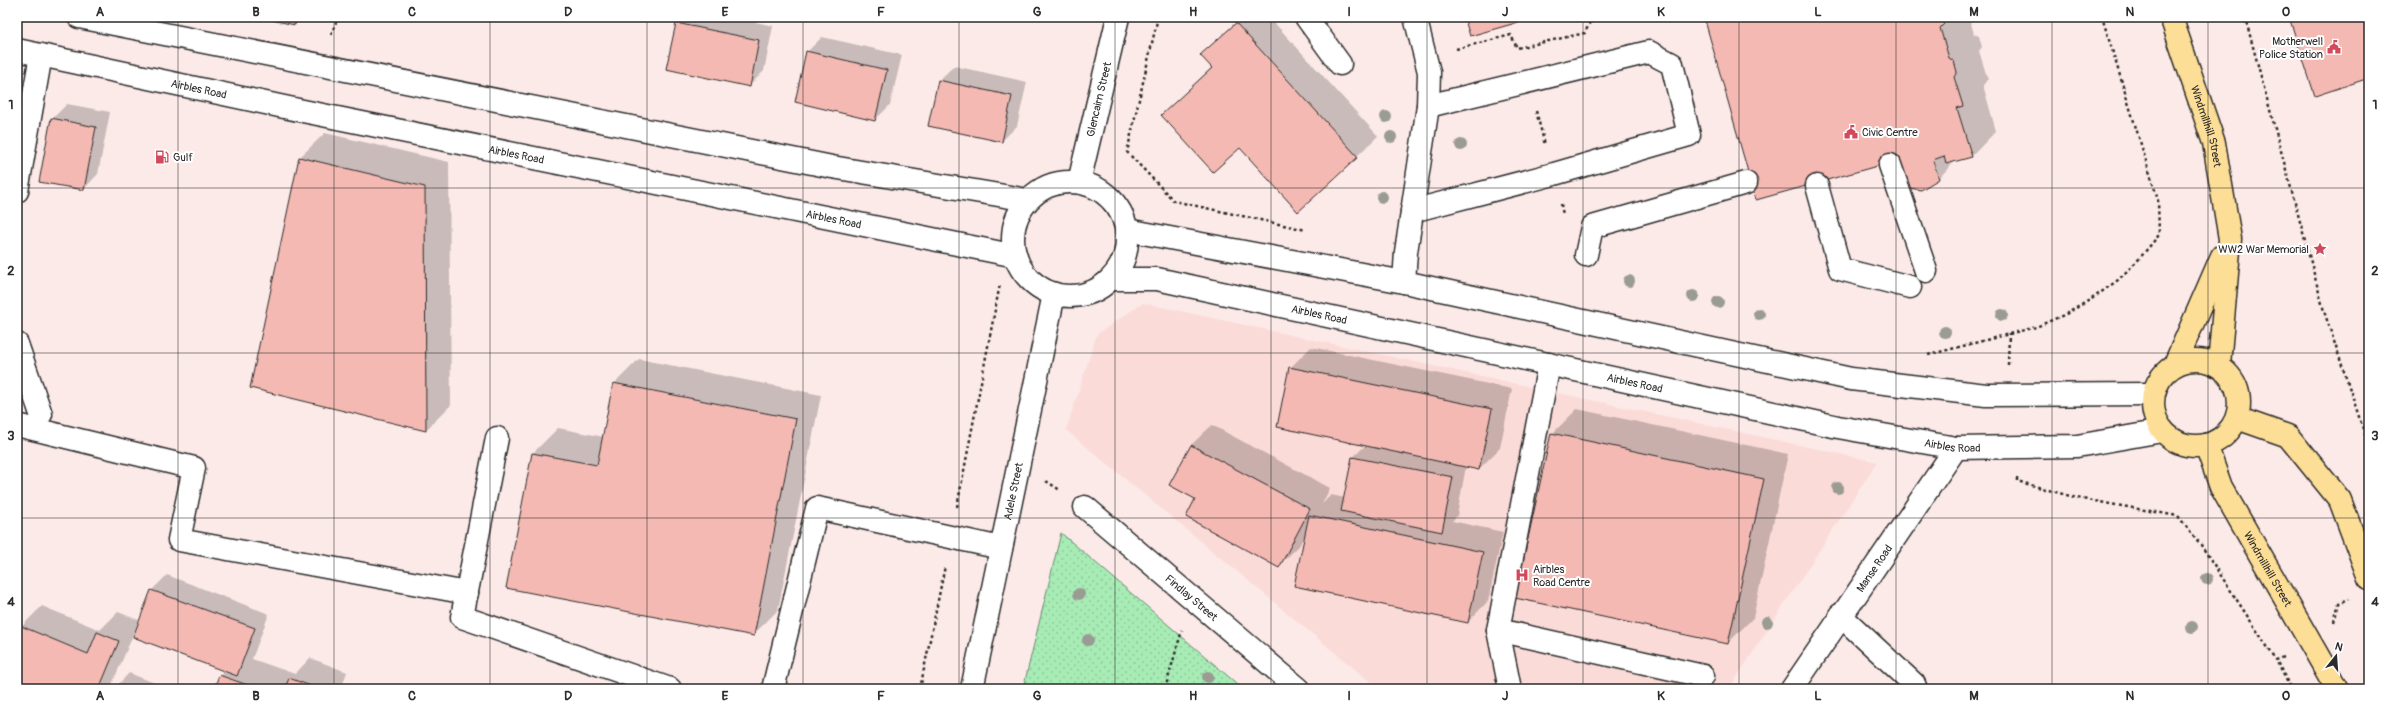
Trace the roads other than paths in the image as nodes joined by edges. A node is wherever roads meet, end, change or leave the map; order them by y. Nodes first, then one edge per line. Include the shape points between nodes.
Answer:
1 (79, 17) edge
2 (1118, 17) edge
3 (1306, 17) edge
4 (1415, 17) edge
5 (2171, 17) edge
6 (17, 50) edge
7 (41, 55) junction
8 (1340, 64) dead end
9 (1428, 106) junction
10 (1890, 166) dead end
11 (1079, 182) junction
12 (1746, 183) dead end
13 (1817, 186) dead end
14 (17, 191) edge
15 (1028, 200) junction
16 (1412, 211) junction
17 (1127, 230) junction
18 (2230, 239) junction
19 (1010, 255) junction
20 (1586, 255) dead end
21 (1926, 271) dead end
22 (1112, 279) junction
23 (1404, 282) junction
24 (1910, 286) dead end
25 (1054, 294) junction
26 (17, 344) edge
27 (1549, 364) junction
28 (2175, 364) junction
29 (2219, 365) junction
30 (2153, 394) junction
31 (41, 414) dead end
32 (2237, 418) junction
33 (17, 425) edge
34 (2162, 431) junction
35 (497, 438) dead end
36 (2206, 445) junction
37 (1956, 448) junction
38 (1085, 507) road end
39 (1001, 548) junction
40 (2369, 578) edge
41 (467, 593) junction
42 (1840, 616) junction
43 (1498, 630) junction
44 (1703, 676) dead end
45 (670, 689) edge
46 (773, 689) edge
47 (972, 689) edge
48 (1299, 689) edge
49 (1510, 689) edge
50 (1792, 689) edge
51 (1916, 689) edge
52 (2337, 689) edge

1 - 15 main road via 824,165
2 - 11 main road, Glencairn Street
3 - 8 main road
4 - 9 main road via 1429,72
5 - 18 main road, Windmillhill Street via 2214,143
6 - 7 main road, Airbles Road
7 - 14 main road
7 - 19 main road, Airbles Road
9 - 16 main road
9 - 16 main road via 1649,52 1672,64 1689,135
10 - 21 main road
11 - 15 main road via 1055,184
11 - 17 main road via 1101,191 1115,204
12 - 20 main road via 1592,227
13 - 24 main road via 1840,269
15 - 19 main road via 1018,216
16 - 23 main road
17 - 22 main road via 1126,254
17 - 23 main road
18 - 28 main road
18 - 29 main road, Windmillhill Street
19 - 25 main road via 1038,286
22 - 25 main road via 1090,293 1071,296
22 - 27 main road, Airbles Road via 1156,279
23 - 30 main road via 1851,379 1986,395
25 - 39 main road, Adele Street
26 - 31 main road
27 - 37 main road, Airbles Road via 1838,427
27 - 43 main road
28 - 29 main road via 2204,360
28 - 30 main road via 2158,380
29 - 32 main road via 2237,388 2240,403
30 - 34 main road via 2154,418
32 - 36 main road via 2229,431
32 - 40 main road via 2288,436 2340,500
33 - 41 main road via 194,468 179,540
34 - 36 main road via 2183,445
34 - 37 main road, Airbles Road via 2077,446
35 - 41 main road
36 - 52 main road, Windmillhill Street via 2221,488
37 - 42 main road, Manse Road
38 - 48 main road, Findlay Street
39 - 46 main road via 817,508
39 - 47 main road, Adele Street
41 - 45 main road via 462,617
42 - 50 main road, Manse Road
42 - 51 main road via 1914,684
43 - 44 main road
43 - 49 main road

